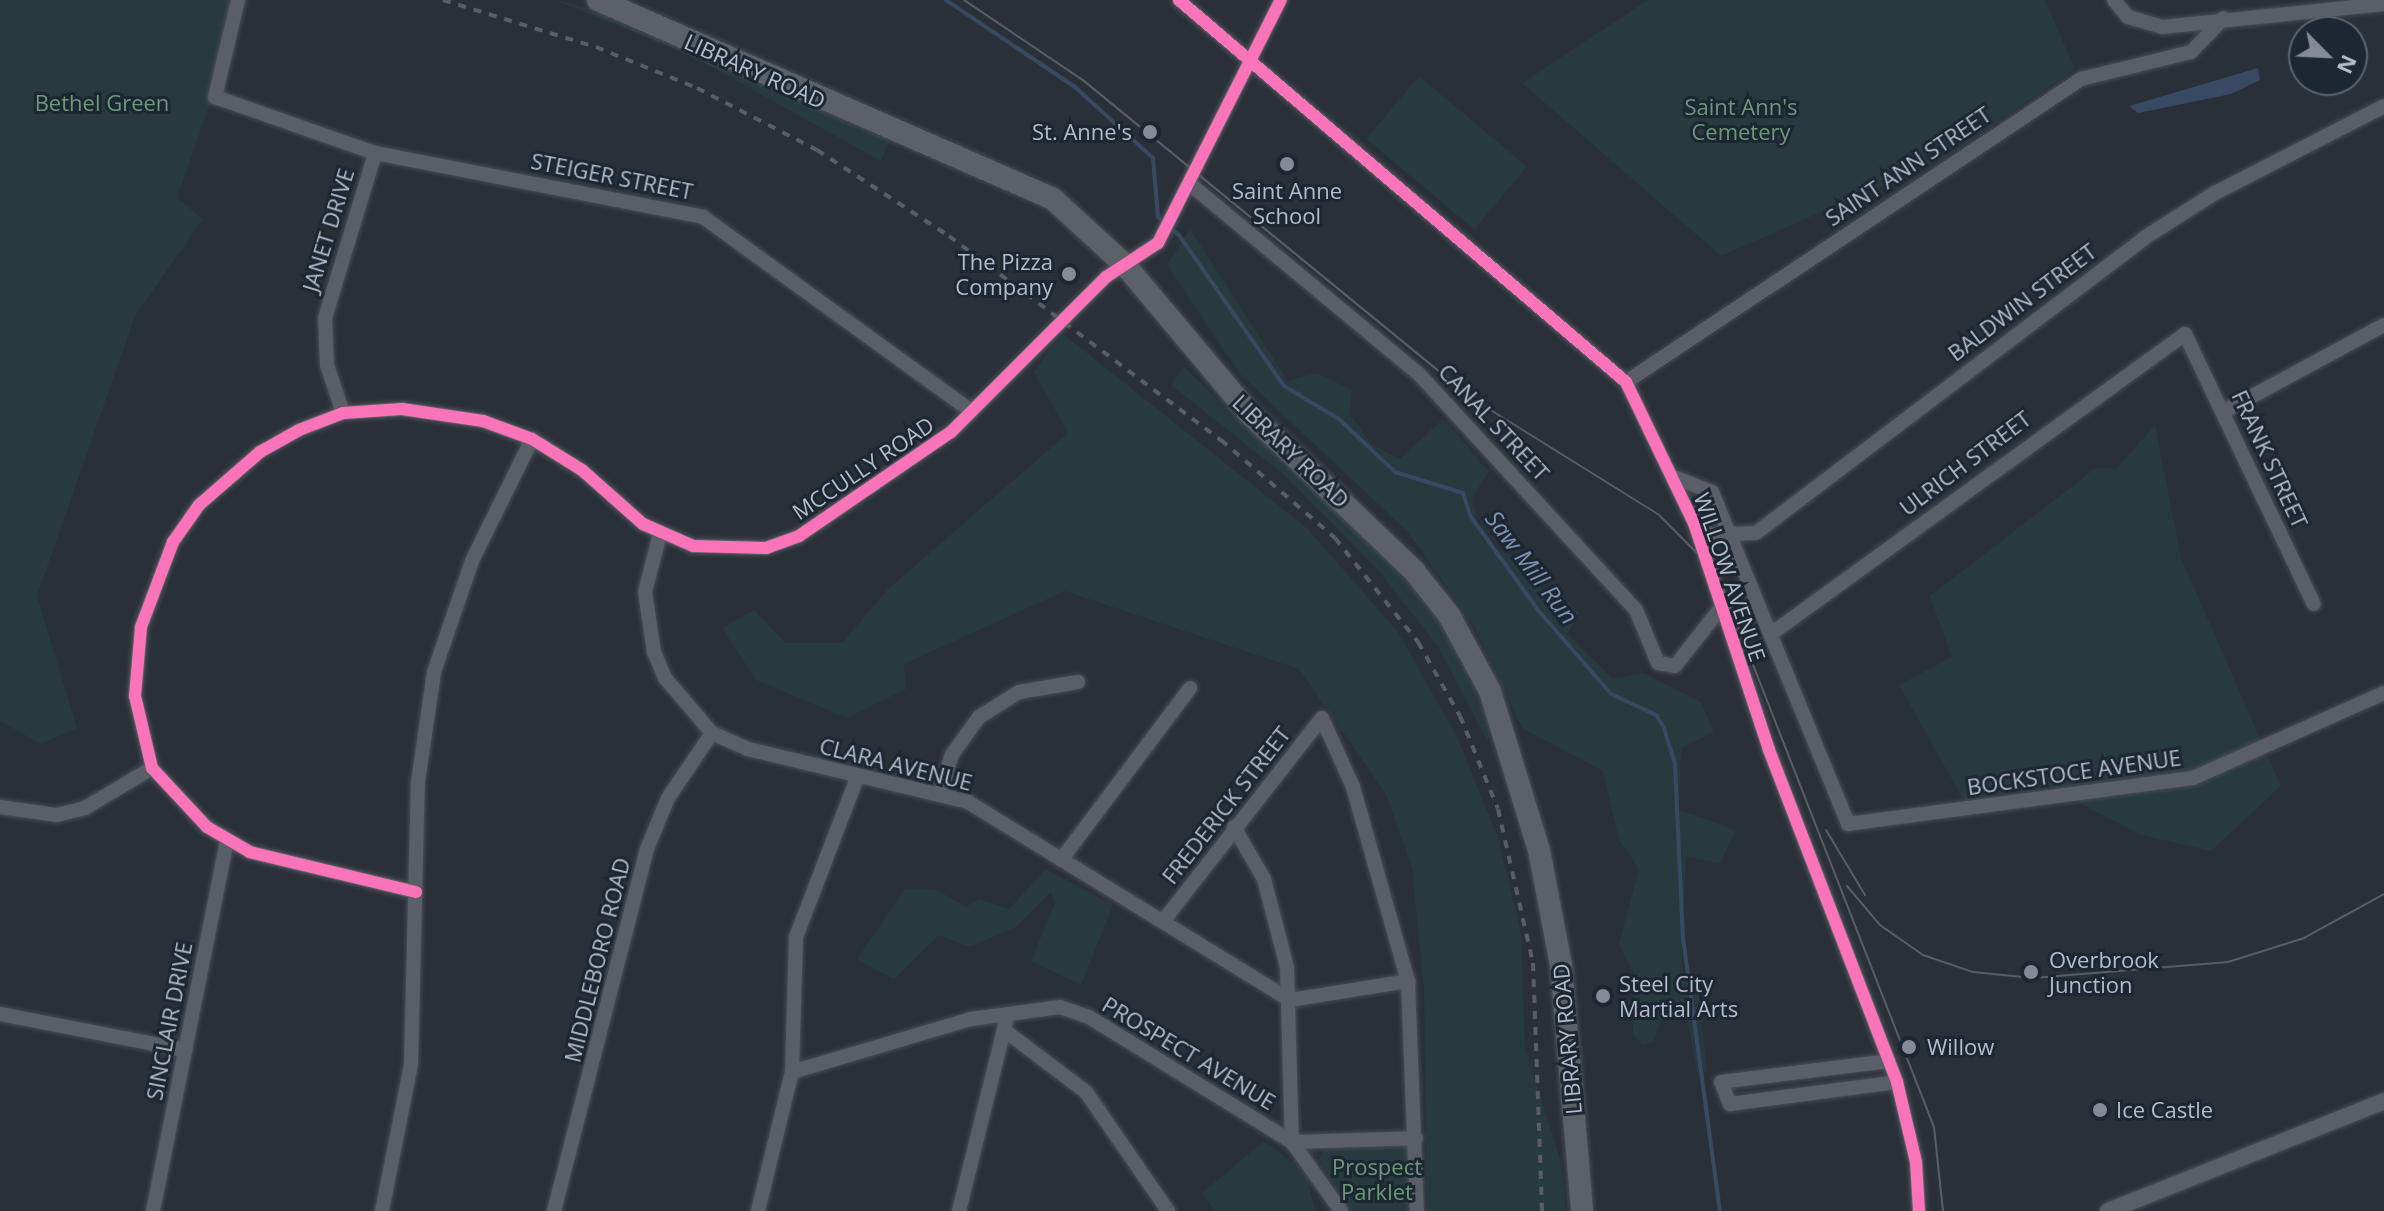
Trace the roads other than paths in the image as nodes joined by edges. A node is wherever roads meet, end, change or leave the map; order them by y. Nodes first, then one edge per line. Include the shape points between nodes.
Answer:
1 (238, 0) edge
2 (598, 0) edge
3 (1179, 0) edge
4 (1281, 0) edge
5 (2114, 0) edge
6 (2384, 4) edge
7 (2224, 18) junction
8 (1251, 63) junction
9 (2384, 106) edge
10 (375, 153) junction
11 (1190, 184) junction
12 (1125, 265) junction
13 (2384, 325) edge
14 (2185, 334) joint
15 (1626, 382) junction
16 (972, 412) junction
17 (2223, 412) junction
18 (343, 413) junction
19 (532, 439) junction
20 (1674, 477) junction
21 (660, 534) junction
22 (1698, 535) junction
23 (1734, 538) junction
24 (2314, 604) dead end
25 (1720, 609) junction
26 (1775, 631) junction
27 (1078, 682) dead end
28 (1190, 688) dead end
29 (2384, 693) edge
30 (712, 733) junction
31 (152, 768) junction
32 (857, 778) junction
33 (940, 793) junction
34 (0, 807) edge
35 (1848, 824) joint
36 (1234, 827) junction
37 (227, 841) junction
38 (1061, 860) junction
39 (416, 892) junction
40 (1164, 920) junction
41 (1408, 981) junction
42 (1290, 1000) junction
43 (1008, 1011) junction
44 (0, 1014) edge
45 (1004, 1030) junction
46 (186, 1050) junction
47 (1889, 1061) junction
48 (792, 1072) junction
49 (1897, 1082) junction
50 (2384, 1101) edge
51 (1416, 1138) junction
52 (1292, 1142) junction
53 (1167, 1210) edge
54 (153, 1211) edge
55 (382, 1211) edge
56 (554, 1211) edge
57 (758, 1211) edge
58 (959, 1211) edge
59 (1341, 1211) edge
60 (1417, 1211) edge
61 (1582, 1211) edge
62 (1919, 1211) edge
63 (2108, 1211) edge

1 - 10 street, STEIGER STREET via 215,97
2 - 12 main road, LIBRARY ROAD via 795,92 1011,176 1053,199
3 - 8 street, WILLOW AVENUE
4 - 8 street
5 - 7 street via 2149,27
6 - 7 street
7 - 15 street, SAINT ANN STREET via 2191,52 2081,79
8 - 11 street
8 - 15 street, WILLOW AVENUE
9 - 23 street, BALDWIN STREET via 2215,193 2144,238 1756,533
10 - 16 street, STEIGER STREET via 703,217
10 - 18 street, JANET DRIVE via 325,318 327,365
11 - 12 street, MCCULLY ROAD via 1158,243
11 - 25 street, CANAL STREET via 1418,373 1636,610 1658,663 1675,666
12 - 16 street, MCCULLY ROAD
12 - 61 main road, LIBRARY ROAD via 1251,415 1414,571 1449,615 1490,691 1557,934
13 - 17 street
14 - 17 street, FRANK STREET
14 - 26 street, ULRICH STREET
15 - 20 street, WILLOW AVENUE
16 - 21 street, MCCULLY ROAD via 799,536 729,551
17 - 24 street, FRANK STREET
18 - 19 street, MCCULLY ROAD via 444,412
18 - 31 street, MCCULLY ROAD via 260,452 199,505 173,542 152,586 134,665
19 - 21 street, MCCULLY ROAD
19 - 39 street via 472,561 434,672 418,782
20 - 22 street, WILLOW AVENUE
20 - 23 street, WILLOW AVENUE via 1712,492
21 - 30 street via 645,592 654,652 665,678
22 - 23 street, BALDWIN STREET
22 - 25 street, WILLOW AVENUE
23 - 26 street, WILLOW AVENUE
25 - 47 street, WILLOW AVENUE
26 - 35 street, WILLOW AVENUE via 1805,729
27 - 33 street via 1019,692 979,717 951,756
28 - 38 street
29 - 35 street, BOCKSTOCE AVENUE via 2193,778
30 - 32 street, CLARA AVENUE
30 - 56 street, MIDDLEBORO ROAD via 668,798 647,849
31 - 34 street via 85,808 57,815
31 - 37 street
32 - 33 street, CLARA AVENUE
32 - 48 street via 796,937
33 - 38 street, CLARA AVENUE via 986,810
36 - 40 street, FREDERICK STREET
36 - 41 street, FREDERICK STREET via 1322,718 1353,787
36 - 42 street via 1264,879
37 - 39 street via 281,862
37 - 46 street, SINCLAIR DRIVE
38 - 40 street, CLARA AVENUE
39 - 55 street via 411,1064
40 - 42 street, CLARA AVENUE
41 - 42 street
41 - 51 street
42 - 52 street
43 - 45 street
43 - 48 street, PROSPECT AVENUE
43 - 52 street, PROSPECT AVENUE via 1060,1007 1089,1017
44 - 46 street
45 - 53 street via 1086,1092
45 - 58 street
46 - 54 street, SINCLAIR DRIVE
47 - 49 street, WILLOW AVENUE
47 - 49 street via 1721,1082 1730,1104
48 - 57 street
49 - 62 street, WILLOW AVENUE
50 - 63 street
51 - 52 street
51 - 60 street
52 - 59 street, PROSPECT AVENUE

